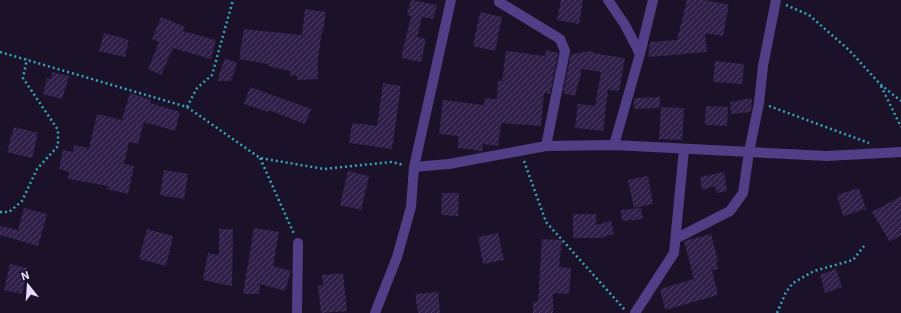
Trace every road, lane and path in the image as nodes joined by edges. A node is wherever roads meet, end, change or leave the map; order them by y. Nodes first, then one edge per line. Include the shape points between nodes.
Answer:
1 (233, 0) edge
2 (451, 0) edge
3 (608, 0) edge
4 (653, 0) edge
5 (499, 1) edge
6 (780, 2) edge
7 (0, 52) edge
8 (640, 54) junction
9 (27, 60) junction
10 (880, 84) junction
11 (901, 101) edge
12 (759, 103) junction
13 (187, 107) junction
14 (901, 127) edge
15 (614, 145) junction
16 (546, 146) junction
17 (684, 149) junction
18 (520, 150) junction
19 (749, 152) junction
20 (901, 152) edge
21 (887, 153) junction
22 (260, 158) junction
23 (414, 167) junction
24 (0, 212) edge
25 (677, 238) junction
26 (298, 244) joint
27 (864, 246) dead end
28 (297, 313) edge
29 (375, 313) edge
30 (628, 313) edge
31 (635, 313) edge
32 (777, 313) edge

1 - 13 path via 212,75 197,88
2 - 23 street
3 - 8 street
4 - 8 street
5 - 16 street via 560,39 565,51
6 - 10 path via 809,15 849,50
6 - 12 street via 762,66
7 - 9 path
8 - 15 street
9 - 13 path
9 - 24 path via 23,78 58,130 58,146 37,169 22,201 9,212
10 - 11 path
10 - 14 path
12 - 19 street
12 - 21 path via 863,139
13 - 22 path
15 - 16 street
15 - 17 street
16 - 18 street
17 - 19 street
17 - 25 street
18 - 23 street via 449,164
18 - 30 path via 546,222
19 - 21 street via 827,156
19 - 25 street via 744,193 730,211
20 - 21 street
22 - 23 path via 324,169 391,162
22 - 26 path
23 - 29 street via 411,207 397,257
25 - 31 street via 674,253
26 - 28 street
27 - 32 path via 853,260 814,272 793,283

